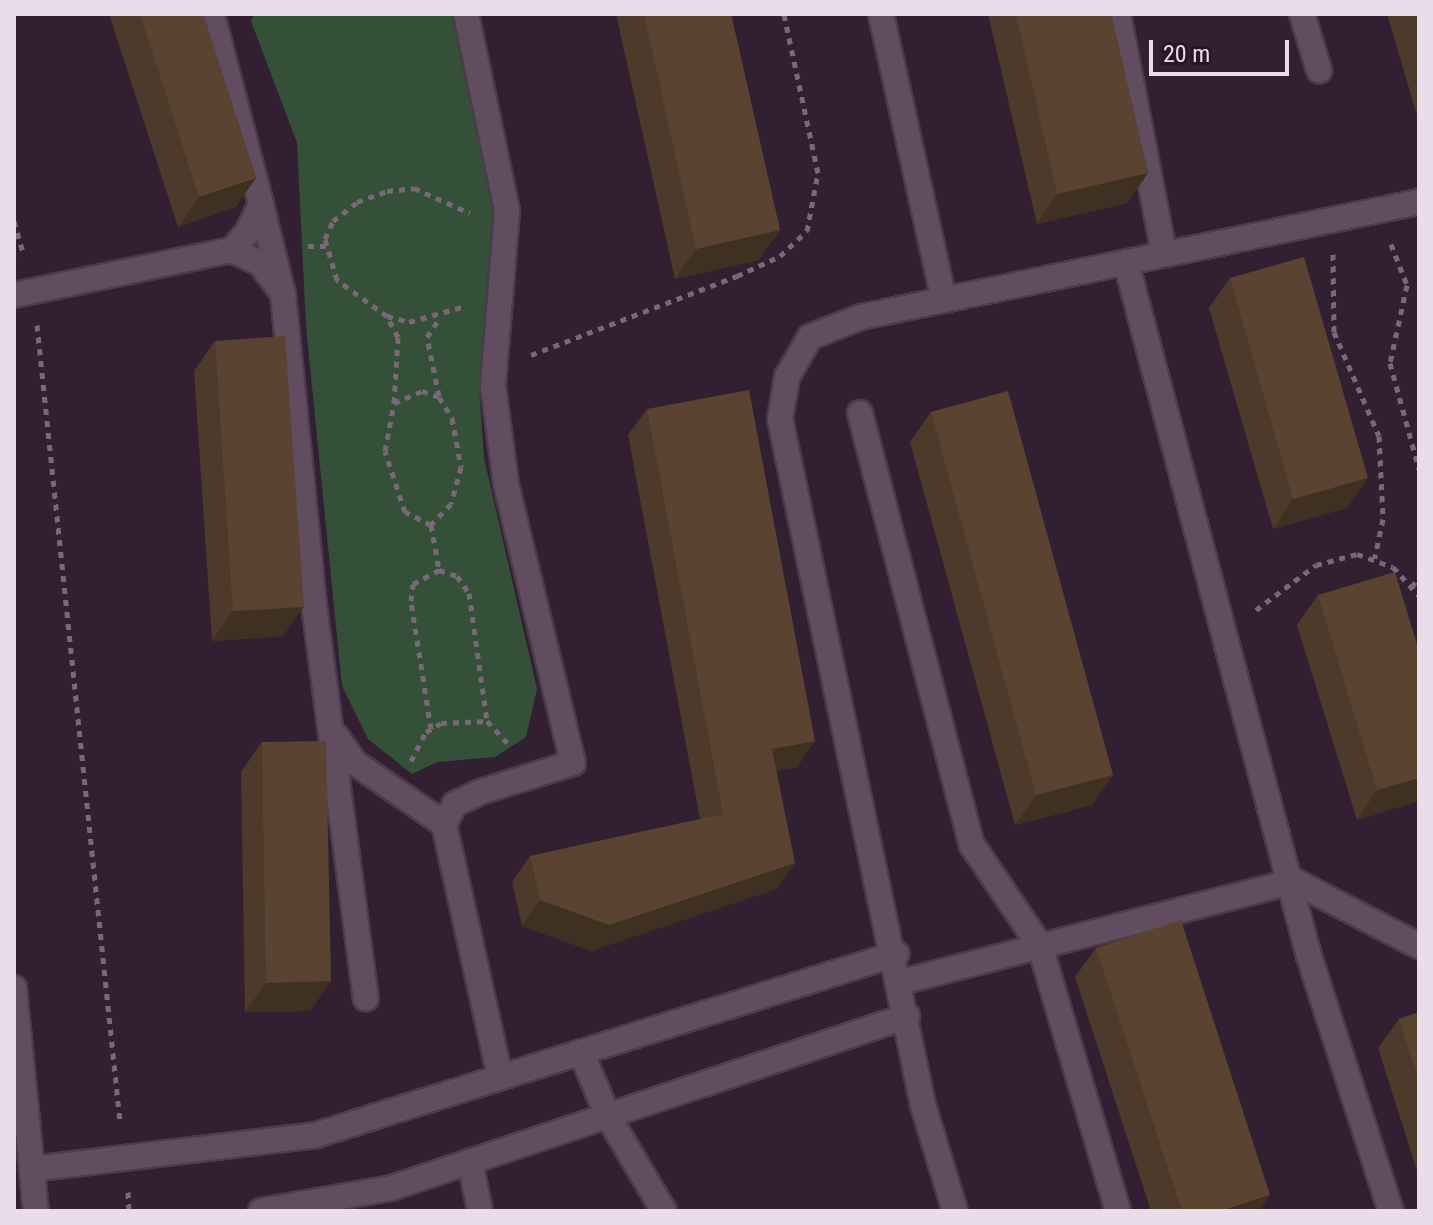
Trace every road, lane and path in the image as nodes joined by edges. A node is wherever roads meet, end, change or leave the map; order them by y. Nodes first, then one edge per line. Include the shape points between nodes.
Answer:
1 (212, 14) edge
2 (466, 14) edge
3 (784, 14) edge
4 (881, 14) edge
5 (1118, 14) edge
6 (1302, 14) edge
7 (1319, 70) dead end
8 (1419, 202) edge
9 (261, 204) junction
10 (1369, 212) junction
11 (14, 221) edge
12 (1326, 221) junction
13 (504, 246) junction
14 (232, 250) junction
15 (1164, 254) junction
16 (1126, 262) junction
17 (503, 279) junction
18 (24, 293) edge
19 (283, 294) junction
20 (944, 300) junction
21 (387, 316) junction
22 (440, 318) junction
23 (493, 386) junction
24 (439, 397) junction
25 (394, 403) junction
26 (860, 413) dead end
27 (1419, 469) edge
28 (431, 525) junction
29 (1375, 558) junction
30 (439, 570) junction
31 (1419, 576) edge
32 (1412, 587) junction
33 (1419, 596) edge
34 (1225, 627) junction
35 (487, 721) junction
36 (431, 729) junction
37 (332, 730) junction
38 (527, 777) junction
39 (395, 790) junction
40 (444, 824) junction
41 (1294, 881) junction
42 (1040, 946) junction
43 (1419, 946) edge
44 (896, 954) junction
45 (901, 982) junction
46 (14, 988) edge
47 (366, 999) dead end
48 (907, 1016) junction
49 (581, 1052) junction
50 (500, 1077) junction
51 (608, 1116) junction
52 (124, 1160) junction
53 (470, 1161) junction
54 (32, 1169) junction
55 (36, 1211) edge
56 (129, 1211) edge
57 (261, 1211) edge
58 (480, 1211) edge
59 (664, 1211) edge
60 (955, 1211) edge
61 (1118, 1211) edge
62 (1391, 1211) edge

1 - 9 street
2 - 13 street via 507,211
3 - 23 path via 818,173 807,231 780,256 737,276 550,343
4 - 20 street
5 - 15 street
6 - 7 street
8 - 10 street
9 - 14 street
9 - 19 street
10 - 12 street
10 - 27 path via 1402,260 1407,285 1390,363
11 - 18 path
12 - 15 street
12 - 29 path via 1334,332 1379,436 1383,519
13 - 17 street
13 - 21 path via 445,197 414,188 357,202 333,221 325,239 328,261 355,299
14 - 18 street
14 - 19 street via 260,263
15 - 16 street
16 - 20 street
16 - 34 street
17 - 22 path
17 - 23 street
18 - 52 path
19 - 37 street
20 - 44 street via 861,317 810,337 787,377 780,419
21 - 22 path
21 - 25 path via 398,337
22 - 24 path via 427,337 430,381
23 - 38 street via 506,484 573,763
24 - 25 path via 407,392
24 - 28 path via 452,418 461,467 451,504
25 - 28 path via 386,418 392,485 405,512
26 - 42 street via 972,845
28 - 30 path
29 - 32 path
29 - 34 path via 1316,565
30 - 35 path via 457,576 469,593
30 - 36 path via 413,584 411,601
31 - 32 path
32 - 33 path
34 - 41 street
35 - 36 path
35 - 38 path
36 - 39 path
37 - 39 street via 355,763
37 - 47 street
38 - 40 street via 455,804
39 - 40 street
40 - 50 street
41 - 42 street
41 - 43 street
41 - 62 street via 1309,956
42 - 45 street
42 - 61 street
44 - 45 street
44 - 49 street
45 - 48 street
46 - 54 street
48 - 51 street
48 - 60 street via 923,1105
49 - 50 street
49 - 51 street
50 - 52 street via 265,1147
51 - 53 street
51 - 59 street
52 - 54 street
52 - 56 path
53 - 57 street via 332,1202
53 - 58 street
54 - 55 street

